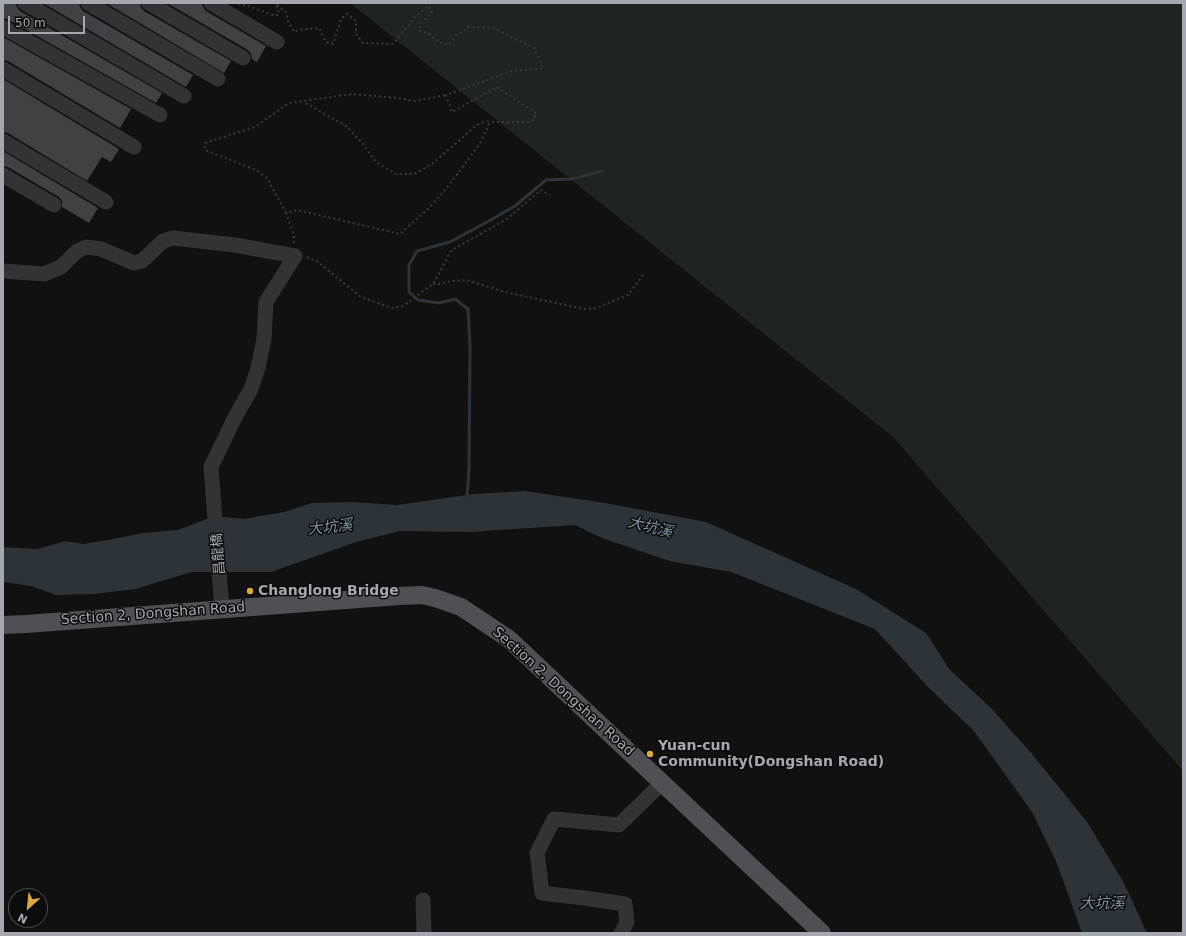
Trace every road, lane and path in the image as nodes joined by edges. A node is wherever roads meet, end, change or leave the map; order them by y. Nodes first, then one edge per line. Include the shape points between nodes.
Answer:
1 (25, 3) edge
2 (88, 3) edge
3 (149, 3) edge
4 (210, 3) edge
5 (234, 4) edge
6 (3, 27) edge
7 (277, 42) dead end
8 (243, 58) dead end
9 (3, 69) edge
10 (218, 79) dead end
11 (446, 95) junction
12 (184, 96) dead end
13 (304, 102) junction
14 (160, 115) dead end
15 (490, 122) junction
16 (3, 140) edge
17 (134, 147) dead end
18 (3, 175) edge
19 (550, 195) dead end
20 (106, 202) dead end
21 (54, 205) dead end
22 (286, 214) junction
23 (295, 256) junction
24 (3, 271) edge
25 (644, 274) dead end
26 (433, 284) junction
27 (222, 609) junction
28 (3, 624) edge
29 (662, 783) junction
30 (423, 900) dead end
31 (424, 933) edge
32 (621, 933) edge
33 (822, 933) edge

1 - 12 street
2 - 10 street
3 - 8 street
4 - 7 street
5 - 11 path via 276,16 279,12 276,4 286,12 294,32 319,28 326,42 333,44 341,19 347,14 356,21 356,34 363,43 393,44 417,15 430,6 432,13 421,23 419,31 428,32 438,42 450,45 456,36 468,27 493,28 534,48 542,69 512,70
6 - 14 street
9 - 17 street
11 - 13 path via 414,101 352,94
11 - 15 path via 452,112 497,87 536,114 531,122
13 - 15 path via 346,126 376,162 396,174 414,174 432,164 477,125
13 - 22 path via 289,103 255,127 205,143 205,150 256,170 267,178
15 - 22 path via 479,145 450,184 429,208 400,234 297,210
16 - 20 street
18 - 21 street
19 - 26 path via 542,190 507,219 455,248 450,252
22 - 23 path via 294,235
23 - 24 street via 235,245 174,238 163,241 142,261 134,263 101,249 86,247 77,251 61,267 44,274
23 - 26 path via 306,256 318,262 361,297 392,308 403,306
23 - 27 street, 昌龍橋 via 266,302 264,339 258,368 251,389 212,468
25 - 26 path via 628,295 596,308 584,309 505,292 467,280
27 - 28 main road, Section 2, Dongshan Road
27 - 29 main road, Section 2, Dongshan Road via 422,595 461,607 509,639
29 - 32 street via 619,825 554,819 537,853 542,893 625,904 627,922
29 - 33 main road, Section 2, Dongshan Road
30 - 31 street

